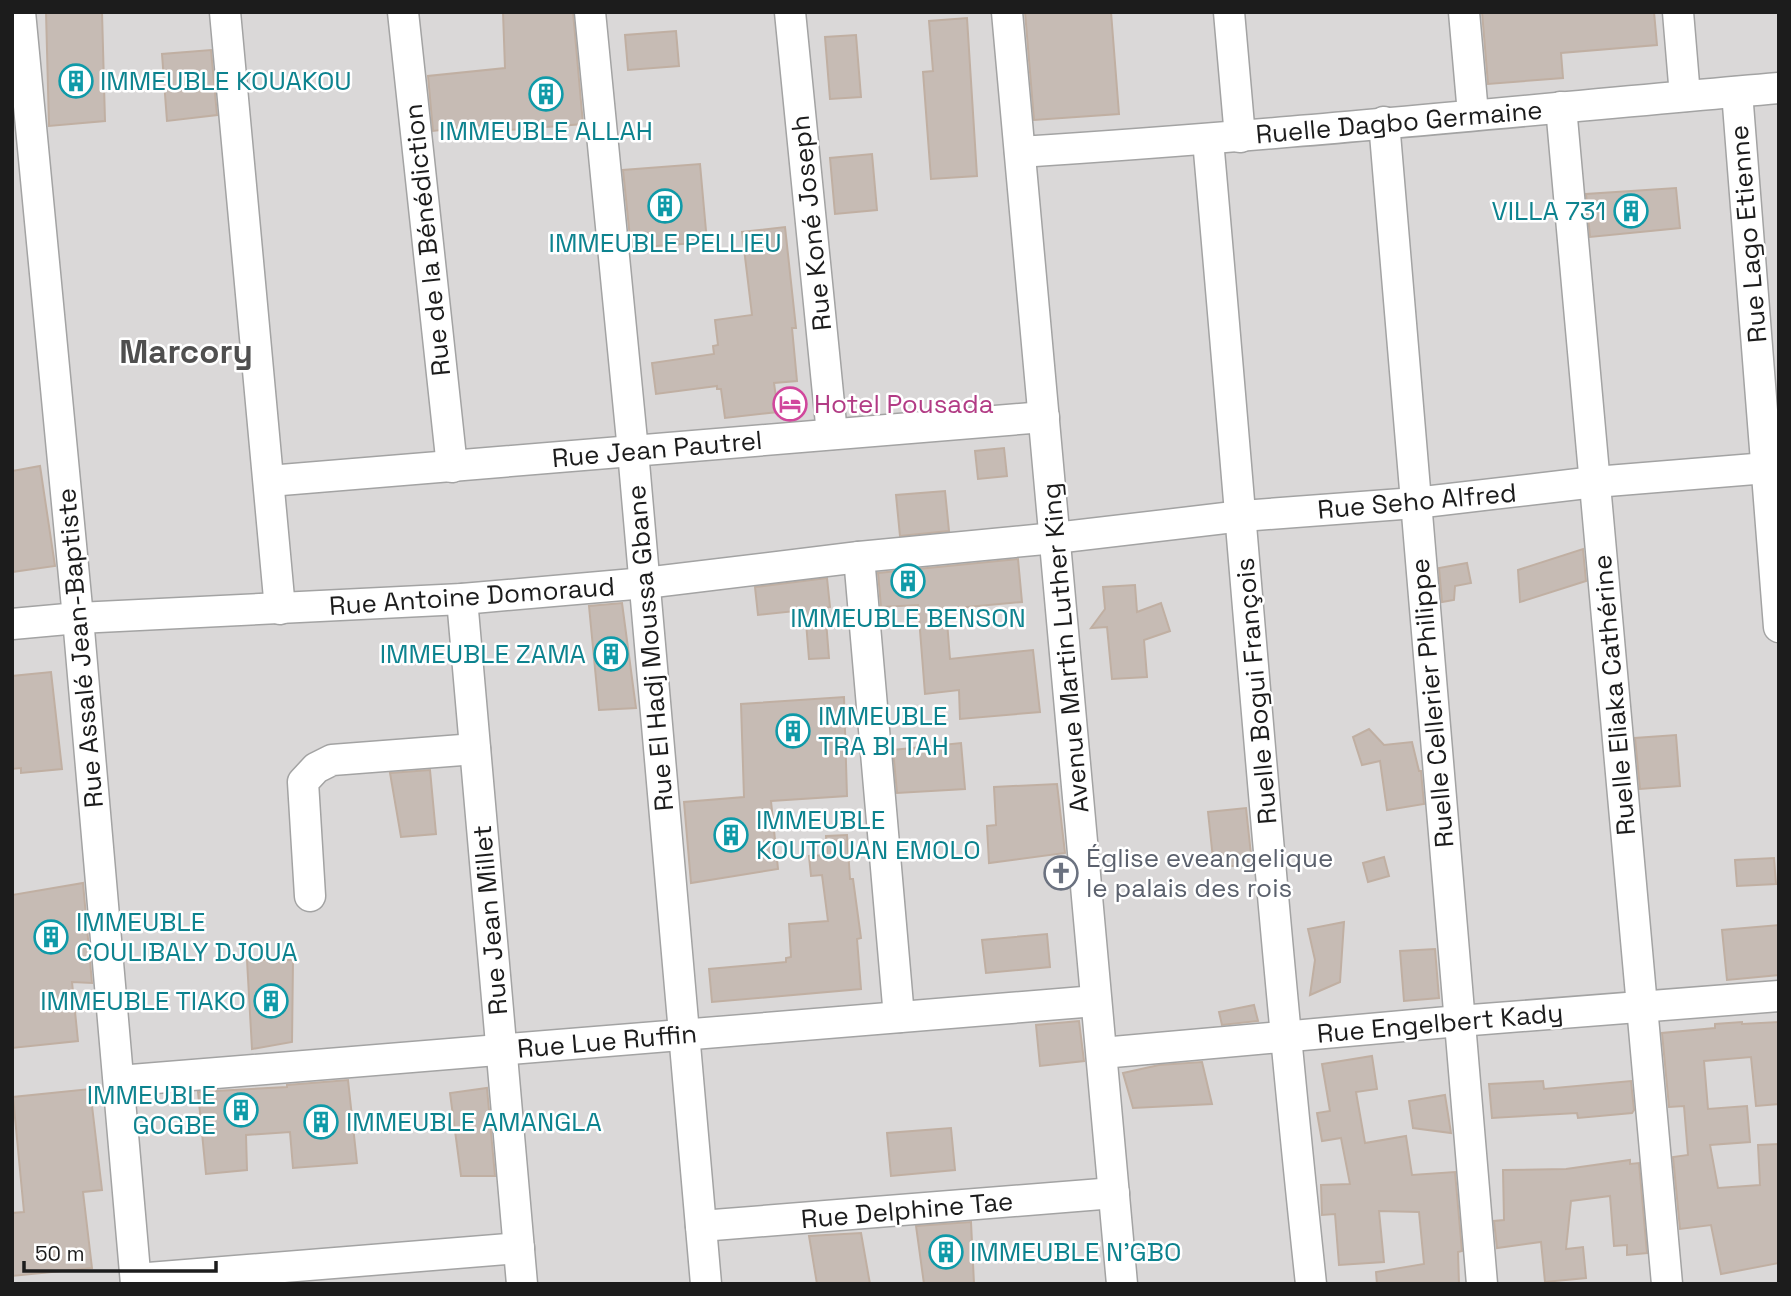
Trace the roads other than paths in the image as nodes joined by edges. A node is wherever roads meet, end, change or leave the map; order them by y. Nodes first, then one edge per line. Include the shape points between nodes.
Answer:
1 (20, 12) edge
2 (225, 12) edge
3 (403, 12) edge
4 (590, 12) edge
5 (790, 12) edge
6 (1007, 12) edge
7 (1229, 12) edge
8 (1464, 12) edge
9 (1678, 12) edge
10 (1779, 89) edge
11 (1737, 92) junction
12 (1685, 96) junction
13 (1561, 107) junction
14 (1473, 114) junction
15 (1384, 122) junction
16 (1240, 137) junction
17 (1208, 140) junction
18 (1020, 152) junction
19 (1044, 417) junction
20 (832, 435) junction
21 (633, 451) junction
22 (452, 467) junction
23 (1772, 468) edge
24 (269, 481) junction
25 (1595, 482) junction
26 (1415, 503) junction
27 (1242, 516) junction
28 (1055, 538) junction
29 (859, 557) junction
30 (645, 583) junction
31 (462, 599) junction
32 (280, 609) junction
33 (78, 618) junction
34 (12, 624) edge
35 (1779, 626) edge
36 (475, 749) junction
37 (310, 896) dead end
38 (1779, 996) edge
39 (1096, 1001) junction
40 (1642, 1007) junction
41 (899, 1017) junction
42 (1459, 1021) junction
43 (684, 1035) junction
44 (1284, 1037) junction
45 (501, 1050) junction
46 (1102, 1053) junction
47 (119, 1081) junction
48 (1114, 1193) junction
49 (701, 1226) junction
50 (519, 1248) junction
51 (136, 1282) edge
52 (522, 1284) edge
53 (706, 1284) edge
54 (1122, 1284) edge
55 (1311, 1284) edge
56 (1482, 1284) edge
57 (1667, 1284) edge

1 - 33 street, Rue Assalé Jean-Baptiste
2 - 24 street
3 - 22 street, Rue de la Bénédiction
4 - 21 street, Rue El Hadj Moussa Gbane
5 - 20 street, Rue Koné Joseph
6 - 18 street, Avenue Martin Luther King
7 - 16 street
8 - 14 street
9 - 12 street
10 - 11 street, Ruelle Dagbo Germaine
11 - 12 street, Ruelle Dagbo Germaine
11 - 23 street, Rue Lago Etienne
12 - 13 street, Ruelle Dagbo Germaine
13 - 14 street, Ruelle Dagbo Germaine
13 - 25 street, Ruelle Eliaka Cathérine
14 - 15 street, Ruelle Dagbo Germaine
15 - 16 street, Ruelle Dagbo Germaine
15 - 26 street, Ruelle Cellerier Philippe
16 - 17 street, Ruelle Dagbo Germaine
17 - 18 street, Ruelle Dagbo Germaine
17 - 27 street, Ruelle Bogui François
18 - 19 street, Avenue Martin Luther King
19 - 20 street, Rue Jean Pautrel
19 - 28 street, Avenue Martin Luther King
20 - 21 street, Rue Jean Pautrel
21 - 22 street, Rue Jean Pautrel
21 - 30 street, Rue El Hadj Moussa Gbane
22 - 24 street, Rue Jean Pautrel
23 - 25 street, Rue Seho Alfred
23 - 35 street, Rue Lago Etienne
24 - 32 street
25 - 26 street, Rue Seho Alfred
25 - 40 street, Ruelle Eliaka Cathérine
26 - 27 street, Rue Seho Alfred
26 - 42 street, Ruelle Cellerier Philippe
27 - 28 street, Rue Seho Alfred
27 - 44 street, Ruelle Bogui François
28 - 29 street, Rue Antoine Domoraud
28 - 39 street, Avenue Martin Luther King
29 - 30 street, Rue Antoine Domoraud
29 - 41 street
30 - 31 street, Rue Antoine Domoraud
30 - 43 street, Rue El Hadj Moussa Gbane
31 - 32 street, Rue Antoine Domoraud
31 - 36 street, Rue Jean Millet
32 - 33 street, Rue Antoine Domoraud
33 - 34 street, Rue Antoine Domoraud
33 - 47 street, Rue Assalé Jean-Baptiste
36 - 37 street via 332,760 316,768 303,782
36 - 45 street, Rue Jean Millet
38 - 40 street, Rue Engelbert Kady
39 - 41 street, Rue Lue Ruffin
39 - 46 street, Avenue Martin Luther King
40 - 42 street, Rue Engelbert Kady
40 - 57 street, Ruelle Eliaka Cathérine
41 - 43 street, Rue Lue Ruffin
42 - 44 street, Rue Engelbert Kady
42 - 56 street, Ruelle Cellerier Philippe
43 - 45 street, Rue Lue Ruffin
43 - 49 street, Rue El Hadj Moussa Gbane
44 - 46 street, Rue Engelbert Kady
44 - 55 street, Ruelle Bogui François
45 - 47 street, Rue Lue Ruffin
45 - 50 street, Rue Jean Millet
46 - 48 street, Avenue Martin Luther King
47 - 51 street, Rue Assalé Jean-Baptiste
48 - 49 street, Rue Delphine Tae
48 - 54 street, Avenue Martin Luther King
49 - 53 street, Rue El Hadj Moussa Gbane
50 - 51 street
50 - 52 street, Rue Jean Millet

